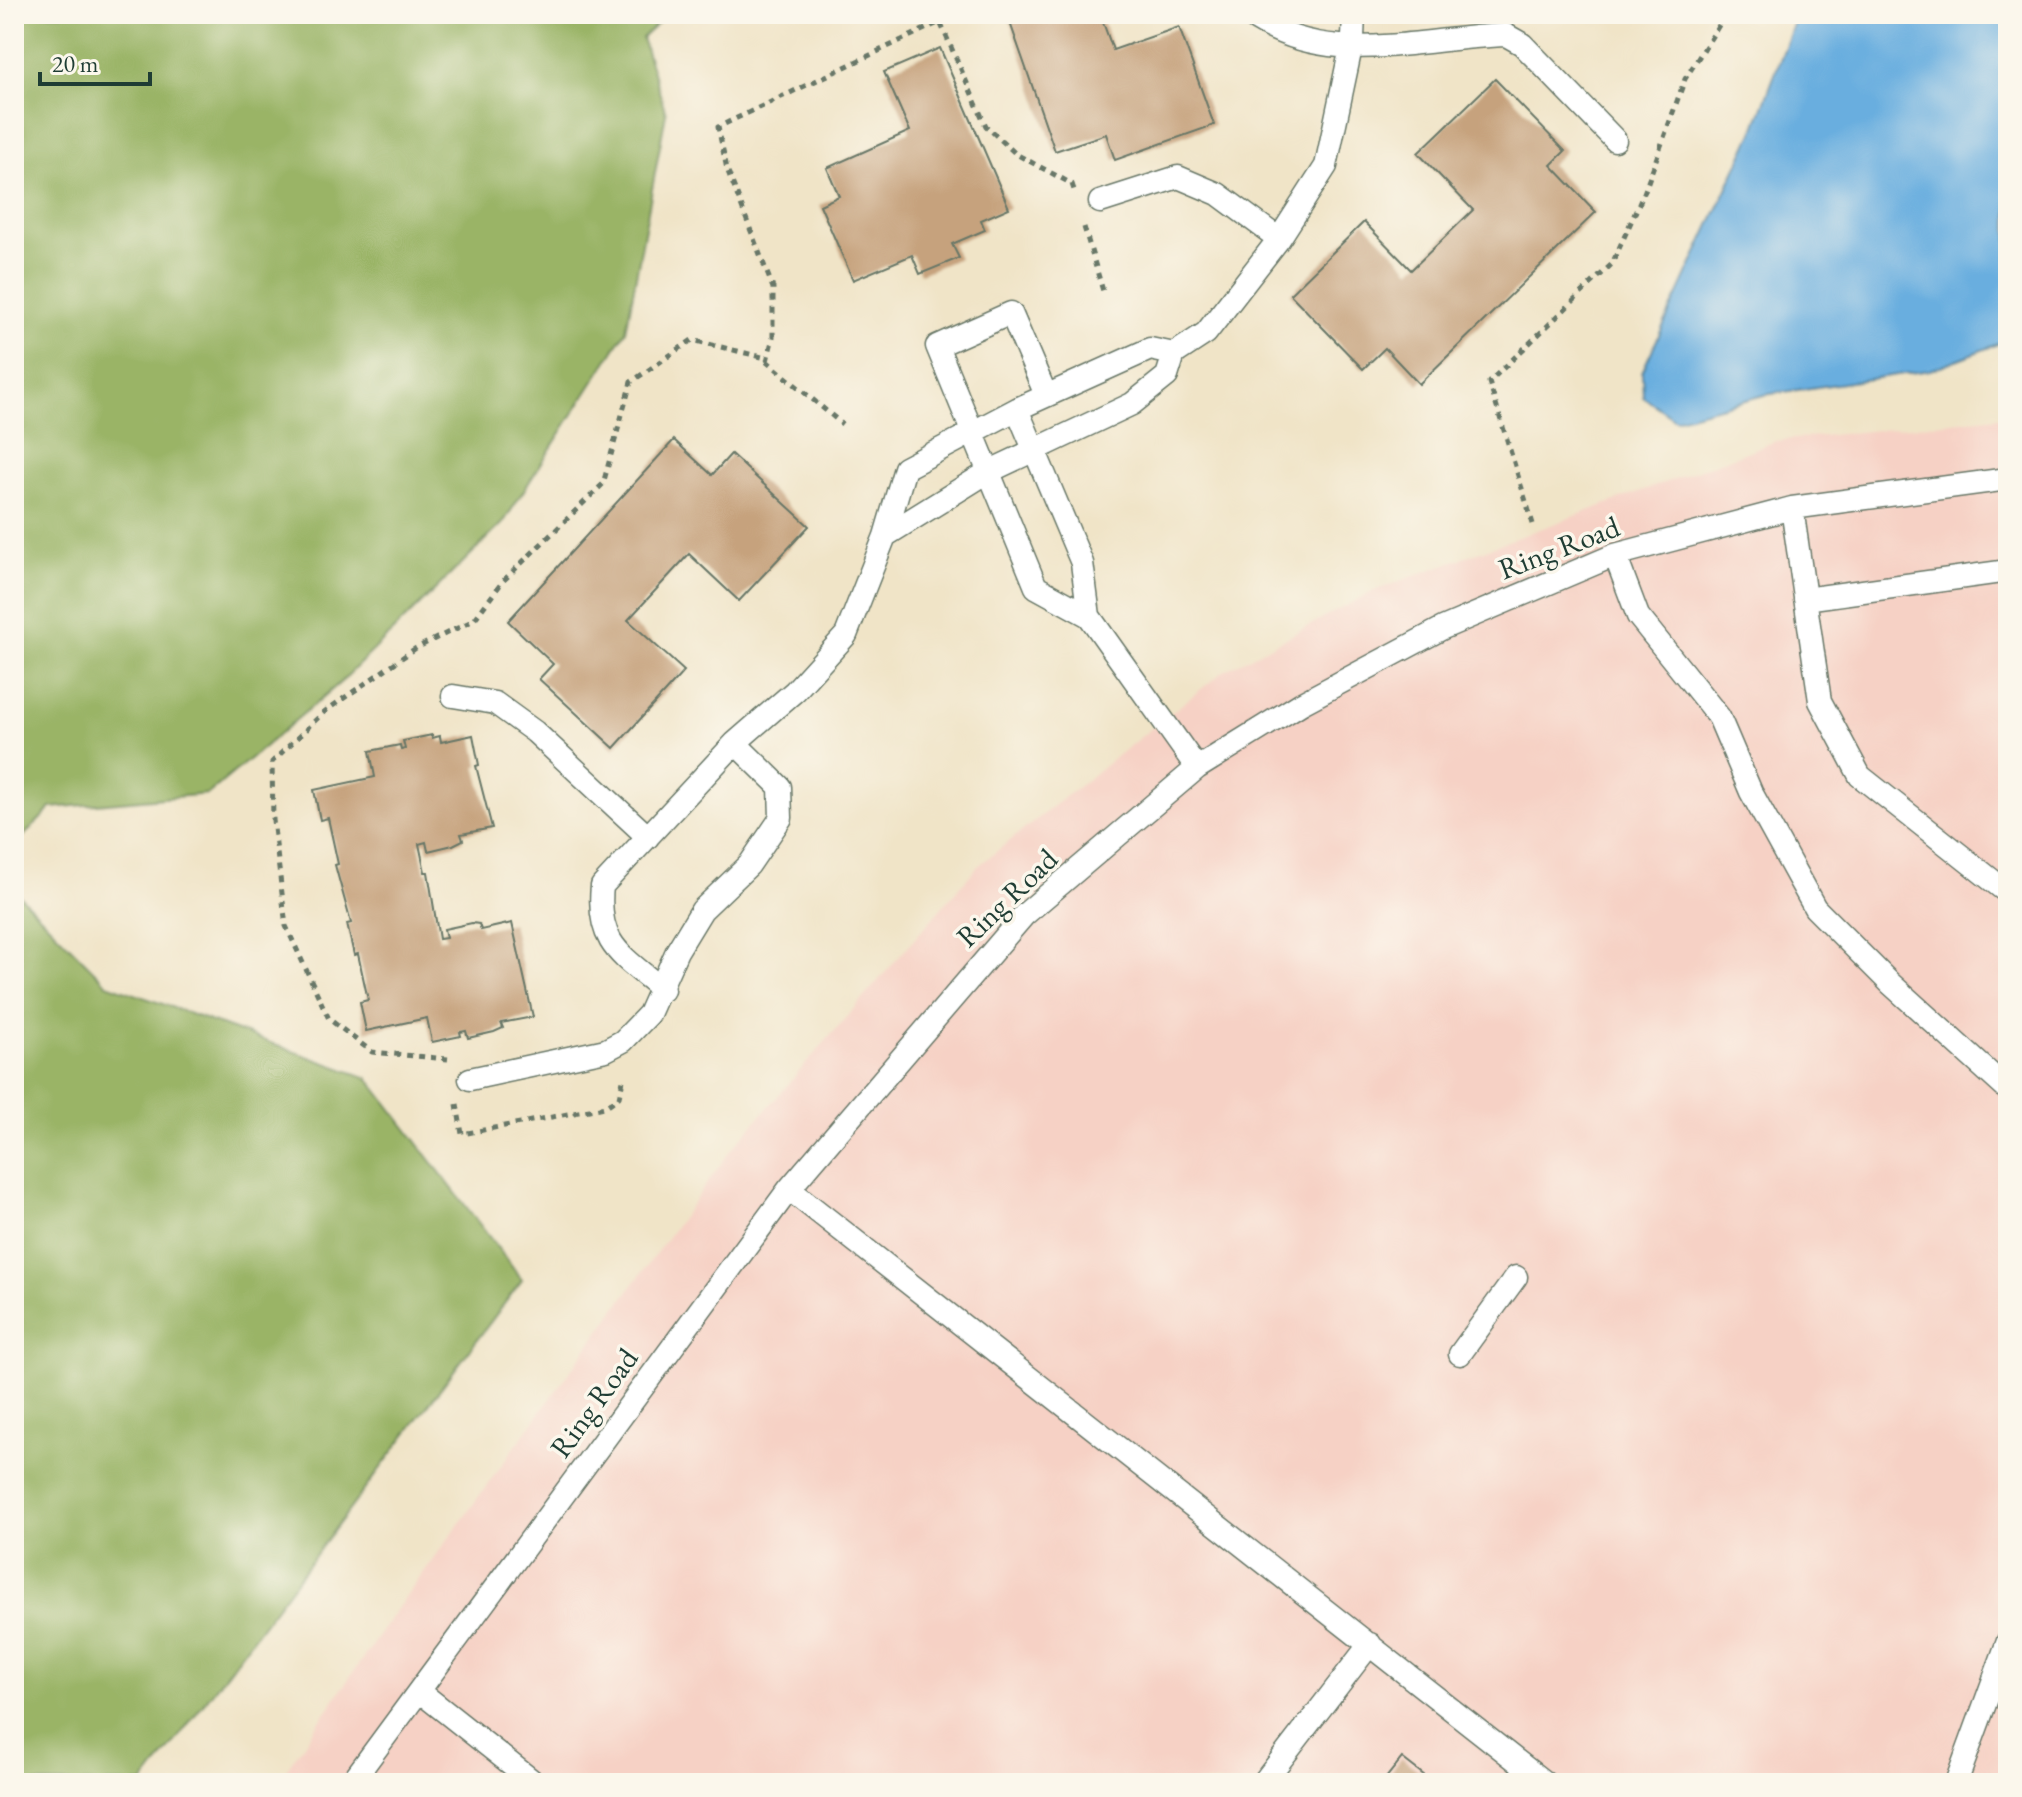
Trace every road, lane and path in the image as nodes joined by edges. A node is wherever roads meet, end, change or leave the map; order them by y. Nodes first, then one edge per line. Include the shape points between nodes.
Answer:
1 (937, 14) edge
2 (1248, 14) edge
3 (1354, 14) edge
4 (1726, 14) edge
5 (940, 22) junction
6 (1351, 49) junction
7 (1615, 140) dead end
8 (1076, 200) dead end
9 (1100, 202) dead end
10 (1081, 215) dead end
11 (1279, 239) junction
12 (1103, 291) dead end
13 (1174, 354) junction
14 (767, 361) junction
15 (1046, 395) junction
16 (1017, 409) junction
17 (842, 424) dead end
18 (971, 433) junction
19 (1034, 450) junction
20 (988, 472) junction
21 (2008, 479) edge
22 (1792, 508) junction
23 (1533, 524) dead end
24 (885, 536) junction
25 (1615, 555) junction
26 (2008, 571) edge
27 (1805, 599) junction
28 (1089, 616) junction
29 (453, 696) dead end
30 (735, 743) junction
31 (1197, 768) junction
32 (648, 837) junction
33 (2008, 893) edge
34 (663, 990) junction
35 (624, 1076) dead end
36 (458, 1080) junction
37 (2008, 1090) edge
38 (789, 1189) junction
39 (1516, 1277) dead end
40 (1460, 1354) dead end
41 (2008, 1641) edge
42 (1370, 1644) junction
43 (419, 1691) junction
44 (351, 1783) edge
45 (535, 1783) edge
46 (1263, 1783) edge
47 (1545, 1783) edge
48 (1956, 1783) edge

1 - 5 path
2 - 6 lane via 1275,33
3 - 6 lane
4 - 23 path via 1685,79 1612,264 1489,382
5 - 8 path via 986,126 1016,154 1072,184
5 - 14 path via 718,127 727,169 773,288 773,337
6 - 7 lane via 1506,35 1522,44
6 - 11 lane via 1326,166
9 - 11 lane via 1178,177 1218,194
10 - 12 path
11 - 13 lane via 1206,333
13 - 15 lane via 1150,349
13 - 19 lane via 1167,376 1132,404
14 - 17 path
14 - 36 path via 692,340 631,382 603,484 503,581 474,620 416,648 324,712 272,762 286,926 329,1019 372,1052 448,1057
15 - 16 lane
15 - 18 lane via 1011,313 937,346
16 - 18 lane
16 - 19 lane
18 - 20 lane
18 - 24 lane via 905,468
19 - 20 lane
19 - 28 lane via 1082,563
20 - 24 lane
20 - 28 lane via 1036,587
21 - 22 lane, Ring Road
22 - 25 lane, Ring Road
22 - 27 lane
24 - 30 lane via 846,635 795,691
25 - 31 lane, Ring Road via 1443,628 1302,703
25 - 37 lane via 1638,616 1719,717 1751,792 1815,908
26 - 27 lane
27 - 33 lane via 1820,701 1860,776
28 - 31 lane
29 - 32 lane via 495,703 535,732
30 - 32 lane
30 - 34 lane via 780,787 781,818 749,865 702,910 677,951
31 - 38 lane, Ring Road via 1024,915
32 - 34 lane via 602,886 599,916 614,948
34 - 36 lane via 649,1014 623,1041 606,1050
35 - 36 path via 619,1097 605,1107 462,1134
38 - 42 lane
38 - 43 lane, Ring Road
39 - 40 lane
41 - 48 lane
42 - 46 lane
42 - 47 lane
43 - 44 lane, Ring Road
43 - 45 lane

